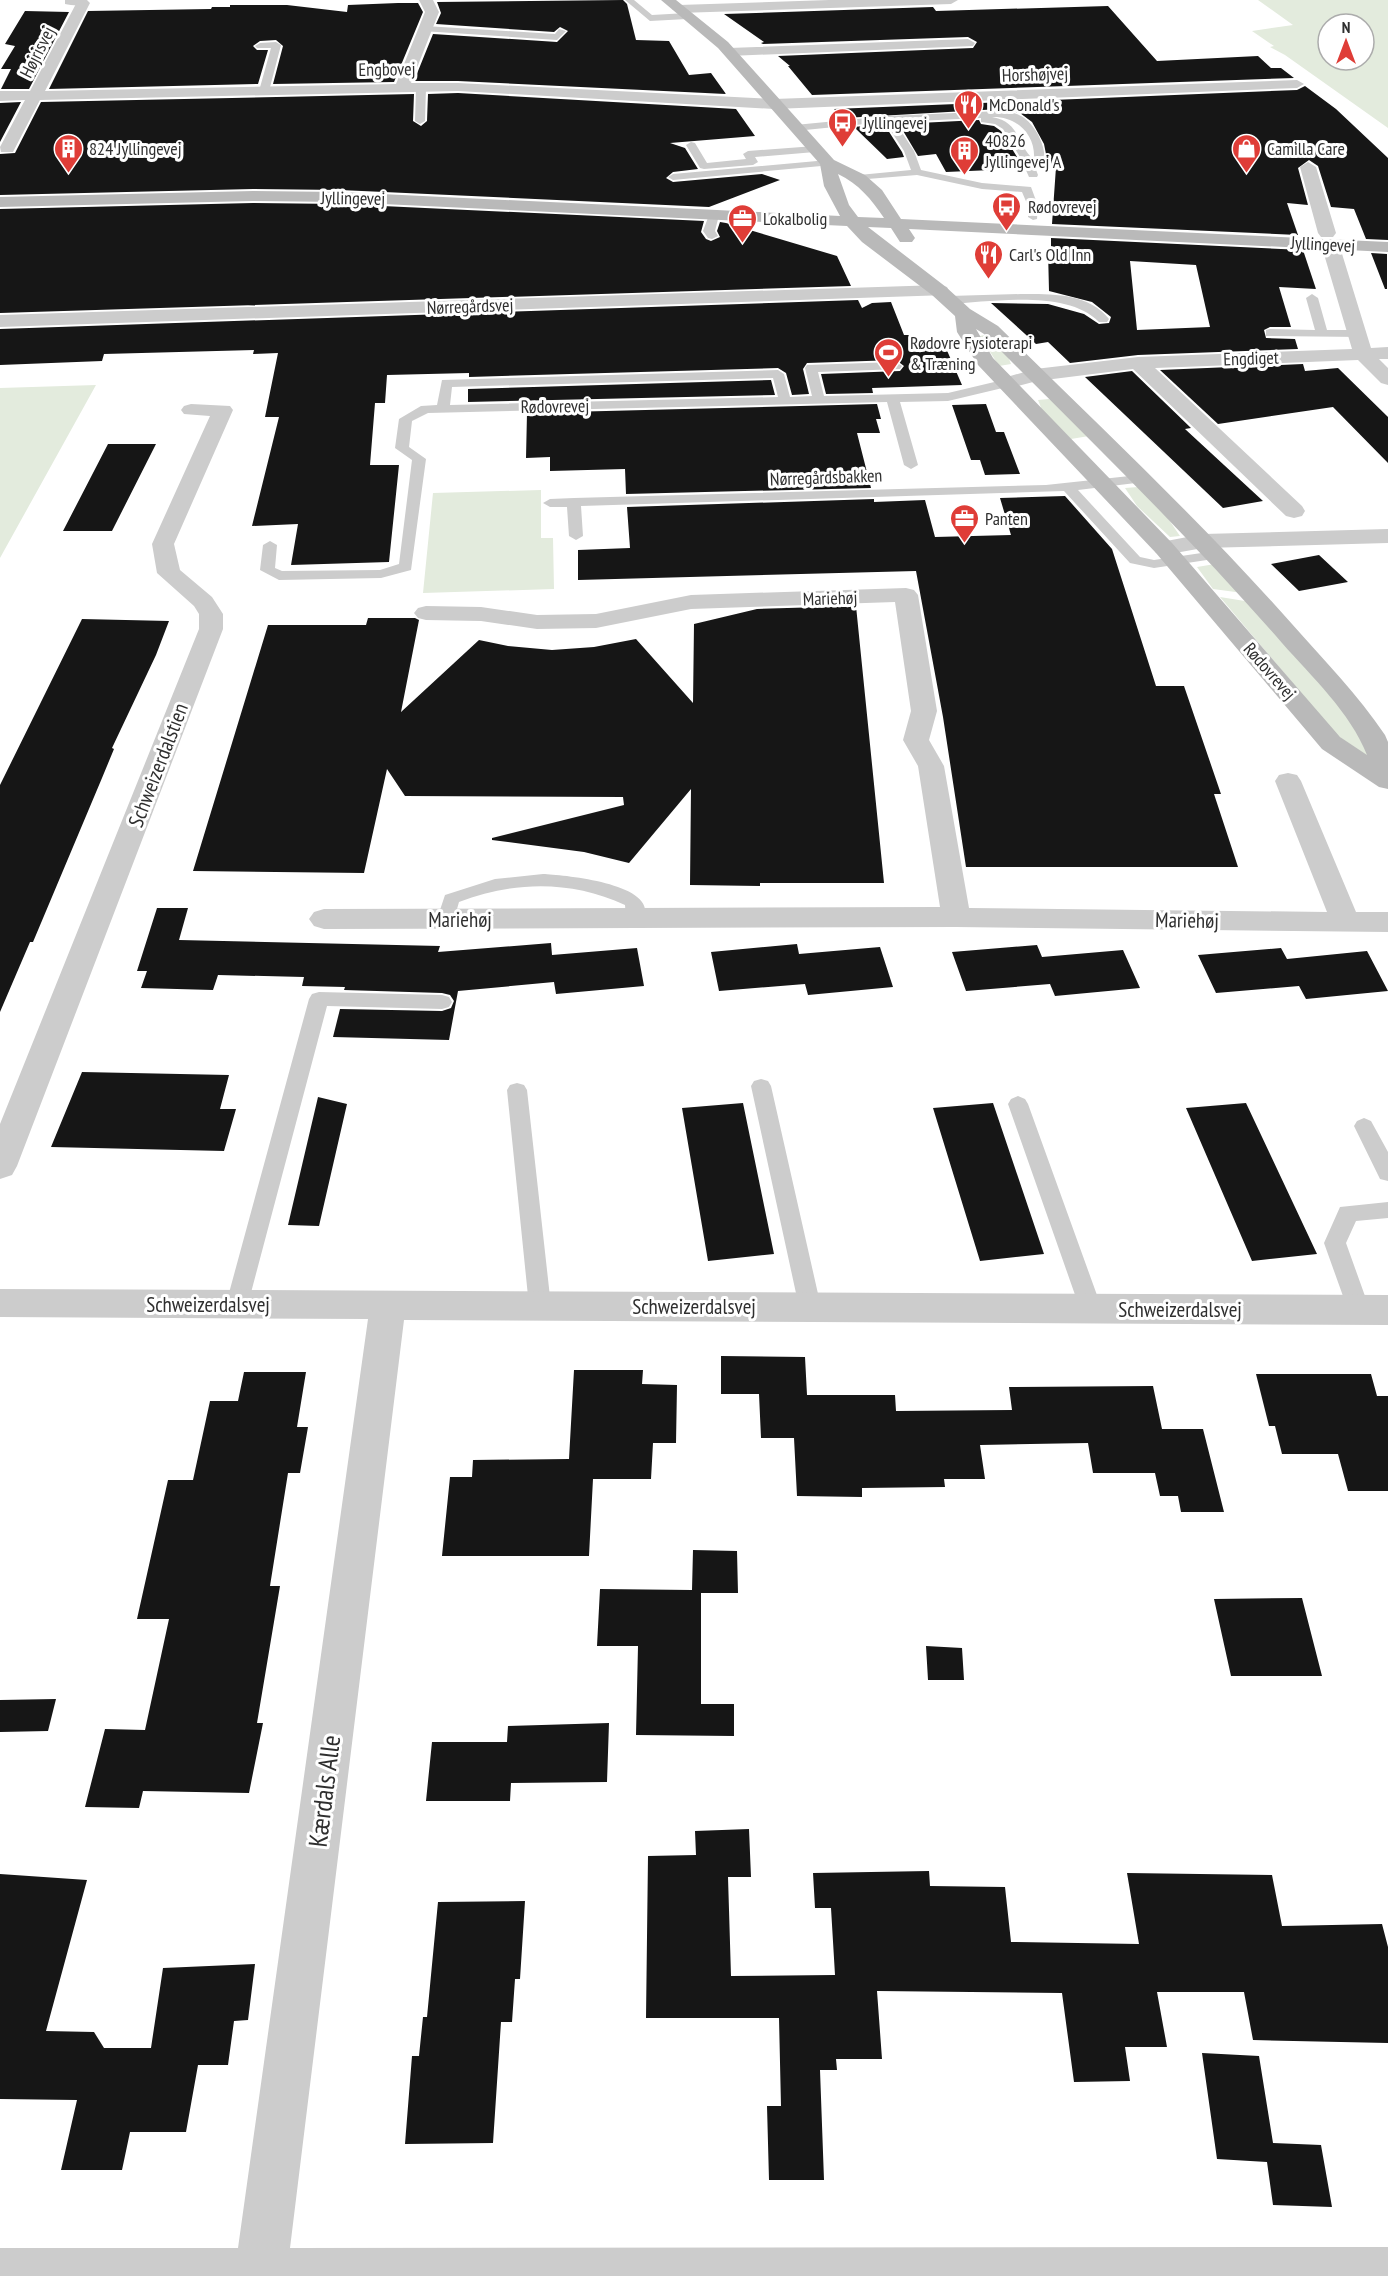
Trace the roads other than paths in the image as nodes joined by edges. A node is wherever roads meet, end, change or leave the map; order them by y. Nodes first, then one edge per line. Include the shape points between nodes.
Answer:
1 (428, 0) edge
2 (629, 0) edge
3 (951, 0) edge
4 (76, 2) edge
5 (678, 8) edge
6 (425, 29) junction
7 (562, 31) dead end
8 (968, 43) dead end
9 (260, 46) dead end
10 (729, 52) junction
11 (1297, 84) dead end
12 (402, 88) junction
13 (421, 88) junction
14 (264, 91) junction
15 (0, 96) edge
16 (36, 96) junction
17 (774, 104) junction
18 (888, 119) junction
19 (420, 121) dead end
20 (795, 128) junction
21 (691, 145) dead end
22 (7, 149) dead end
23 (815, 149) junction
24 (828, 163) junction
25 (1025, 164) junction
26 (1308, 167) dead end
27 (944, 168) dead end
28 (917, 170) junction
29 (673, 177) dead end
30 (858, 178) junction
31 (1027, 189) junction
32 (0, 192) edge
33 (0, 202) edge
34 (887, 210) junction
35 (714, 215) junction
36 (848, 215) junction
37 (1033, 217) junction
38 (898, 225) junction
39 (712, 236) dead end
40 (1388, 236) edge
41 (1329, 239) junction
42 (1388, 247) edge
43 (1312, 298) dead end
44 (951, 302) junction
45 (1103, 320) dead end
46 (0, 321) edge
47 (1322, 332) junction
48 (1270, 333) dead end
49 (1357, 334) junction
50 (1388, 353) edge
51 (1363, 354) junction
52 (1138, 363) junction
53 (896, 366) dead end
54 (1035, 375) junction
55 (1388, 379) edge
56 (1006, 382) junction
57 (892, 398) junction
58 (784, 400) junction
59 (819, 400) junction
60 (443, 409) junction
61 (191, 410) dead end
62 (910, 465) dead end
63 (1139, 479) junction
64 (1102, 483) junction
65 (1068, 487) junction
66 (574, 502) junction
67 (550, 503) dead end
68 (1294, 511) dead end
69 (576, 536) dead end
70 (1388, 536) edge
71 (270, 544) dead end
72 (1209, 548) junction
73 (1170, 554) junction
74 (426, 613) dead end
75 (1388, 774) edge
76 (1288, 781) dead end
77 (1388, 781) edge
78 (956, 917) junction
79 (635, 918) junction
80 (324, 919) dead end
81 (446, 919) junction
82 (1347, 922) junction
83 (1388, 922) edge
84 (442, 1002) dead end
85 (761, 1086) dead end
86 (517, 1090) dead end
87 (1018, 1104) dead end
88 (1364, 1126) dead end
89 (0, 1166) edge
90 (1388, 1173) edge
91 (1388, 1210) edge
92 (0, 1304) edge
93 (237, 1304) junction
94 (388, 1305) junction
95 (540, 1306) junction
96 (810, 1307) junction
97 (1091, 1309) junction
98 (1374, 1310) edge
99 (1388, 2273) edge
100 (0, 2274) edge
101 (260, 2274) edge

1 - 6 street via 432,12
2 - 5 lane via 650,18
3 - 5 street
4 - 16 street, Højrisvej
5 - 10 street, Rødovrevej
6 - 7 lane via 557,37
6 - 12 street
8 - 10 street
9 - 14 lane via 276,45
10 - 17 street, Rødovrevej
11 - 17 street, Horshøjvej
12 - 13 street, Engbovej
12 - 14 street, Engbovej
13 - 17 street, Engbovej
13 - 19 lane
14 - 16 street, Engbovej
15 - 16 street, Engbovej
16 - 22 street, Højrisvej
17 - 20 street, Rødovrevej
18 - 20 lane
18 - 25 lane via 1001,123
18 - 25 lane via 984,115 1020,119 1040,149 1039,163
18 - 28 lane
20 - 23 street, Rødovrevej
21 - 23 lane via 704,165 753,162 748,154
23 - 24 street, Rødovrevej
24 - 29 lane
24 - 30 street, Rødovrevej
24 - 36 street, Rødovrevej via 830,183
25 - 31 lane via 1033,173
26 - 41 street, Jyllingevej
27 - 28 lane
28 - 30 lane
28 - 31 lane via 982,186
30 - 34 street, Rødovrevej
31 - 37 lane
32 - 36 street, Jyllingevej via 319,187
33 - 35 street, Jyllingevej via 340,197
34 - 36 street, Jyllingevej
34 - 37 street, Jyllingevej
34 - 38 street, Rødovrevej
35 - 36 street, Jyllingevej
35 - 39 lane via 709,231
36 - 38 street, Jyllingevej
36 - 44 street, Rødovrevej via 891,258
37 - 41 street, Jyllingevej
38 - 41 street, Jyllingevej
38 - 44 street, Rødovrevej
40 - 41 street, Jyllingevej
41 - 42 street, Jyllingevej
41 - 49 street
43 - 47 lane
44 - 45 lane via 1043,298 1073,301 1090,307
44 - 46 street, Nørregårdsvej
44 - 54 street, Rødovrevej via 991,330
44 - 56 street, Rødovrevej via 984,361
47 - 48 lane
47 - 49 lane
49 - 51 street
50 - 51 street, Engdiget
51 - 52 street, Engdiget
51 - 55 street
52 - 54 street, Engdiget
52 - 68 street
53 - 59 lane via 811,368
54 - 56 street, Engdiget
54 - 63 street, Rødovrevej
56 - 57 lane, Rødovrevej via 948,397
56 - 64 street, Rødovrevej
57 - 59 lane, Rødovrevej
57 - 62 lane
58 - 59 lane, Rødovrevej
58 - 60 lane, Rødovrevej
58 - 60 lane via 778,374 446,383
60 - 71 lane, Rødovrevej via 426,409 406,419 402,447 419,459 405,567 381,574 279,576 267,570
61 - 89 street, Schweizerdalstien via 223,411 163,544 169,573 204,602 211,614 211,629
63 - 64 lane, Nørregårdsbakken
63 - 72 street, Rødovrevej
64 - 65 lane, Nørregårdsbakken
64 - 73 street, Rødovrevej
65 - 66 lane, Nørregårdsbakken
65 - 73 lane via 1135,560 1154,564
66 - 67 lane, Nørregårdsbakken
66 - 69 lane
70 - 72 street
72 - 73 street
72 - 75 street, Rødovrevej via 1337,690 1372,735
73 - 77 street, Rødovrevej via 1331,742
74 - 78 street, Mariehøj via 481,614 537,622 596,621 691,602 906,595 924,711 916,740 931,766
76 - 82 street
78 - 79 street, Mariehøj
78 - 82 street, Mariehøj
79 - 81 street, Mariehøj
79 - 81 lane via 634,902 612,890 575,882 530,880 491,886 452,899
80 - 81 street, Mariehøj
82 - 83 street, Mariehøj
84 - 93 lane via 319,999
85 - 96 lane
86 - 95 lane
87 - 97 lane
88 - 90 lane
91 - 98 lane via 1348,1213 1335,1243
92 - 93 street, Schweizerdalsvej
93 - 94 street, Schweizerdalsvej
94 - 95 street, Schweizerdalsvej
94 - 101 street, Kærdals Alle
95 - 96 street, Schweizerdalsvej
96 - 97 street, Schweizerdalsvej
97 - 98 street, Schweizerdalsvej
99 - 101 street
100 - 101 street

